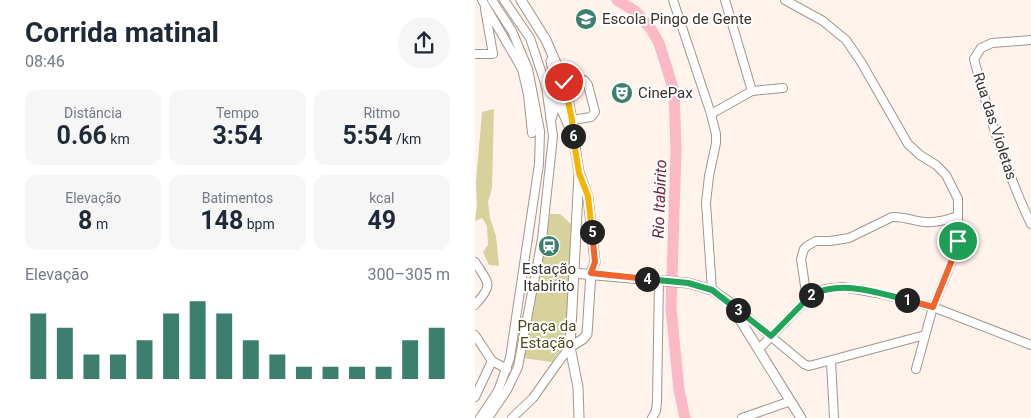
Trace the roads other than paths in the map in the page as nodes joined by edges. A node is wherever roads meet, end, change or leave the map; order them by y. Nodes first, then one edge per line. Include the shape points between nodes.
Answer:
1 (492, 0) edge
2 (504, 0) edge
3 (521, 0) edge
4 (673, 0) edge
5 (725, 0) edge
6 (789, 1) edge
7 (483, 2) edge
8 (1031, 40) edge
9 (549, 48) junction
10 (475, 54) edge
11 (564, 82) junction
12 (546, 86) junction
13 (783, 88) dead end
14 (752, 91) junction
15 (557, 99) junction
16 (711, 114) junction
17 (551, 119) junction
18 (572, 120) junction
19 (532, 133) dead end
20 (573, 133) junction
21 (579, 173) junction
22 (958, 216) junction
23 (1031, 224) edge
24 (475, 262) edge
25 (573, 273) junction
26 (591, 273) junction
27 (662, 280) junction
28 (712, 290) junction
29 (807, 299) junction
30 (729, 302) junction
31 (475, 305) edge
32 (933, 307) junction
33 (475, 335) edge
34 (925, 335) junction
35 (771, 336) junction
36 (1031, 345) edge
37 (570, 347) junction
38 (759, 349) junction
39 (492, 361) junction
40 (831, 361) junction
41 (507, 369) junction
42 (916, 369) dead end
43 (475, 397) edge
44 (791, 401) junction
45 (481, 418) edge
46 (487, 418) edge
47 (512, 418) edge
48 (579, 418) edge
49 (652, 418) edge
50 (743, 418) edge
51 (801, 418) edge
52 (834, 418) edge

1 - 41 street via 512,31 528,69 540,131 539,164
2 - 12 street via 530,38
3 - 9 main road
4 - 16 street
5 - 14 street
6 - 22 street via 823,21 849,45 908,144 946,175 958,199
7 - 10 street via 493,54
7 - 19 street via 522,69 529,94
8 - 23 street, Rua das Violetas via 992,43 981,48 974,59 1018,197
9 - 11 main road
9 - 15 main road
11 - 18 main road
11 - 18 street via 584,80 595,112 591,117
12 - 15 main road
12 - 17 street
13 - 14 street
14 - 16 street
15 - 17 main road
15 - 20 main road
16 - 28 street via 716,143 706,203
17 - 46 street via 553,136 542,239 518,367 507,390
18 - 20 main road
20 - 21 main road
21 - 25 main road
21 - 26 main road via 588,196 595,262
22 - 29 street via 935,222 892,217 849,238 811,243 804,249 801,259
22 - 32 street via 958,246
24 - 31 street via 488,288
25 - 26 main road
25 - 37 main road
26 - 27 main road
26 - 37 main road via 587,334
27 - 28 main road
27 - 49 street via 656,406
28 - 30 main road
29 - 32 street via 825,289 843,287
29 - 35 street
30 - 35 street
30 - 38 main road
32 - 34 street
32 - 36 street
33 - 39 street
34 - 40 street
34 - 42 street
35 - 38 street
35 - 40 street via 804,364
37 - 47 street via 533,398
37 - 48 main road via 578,387
38 - 44 main road
39 - 41 street
39 - 43 street
40 - 52 street
41 - 45 street
44 - 50 street
44 - 51 main road

